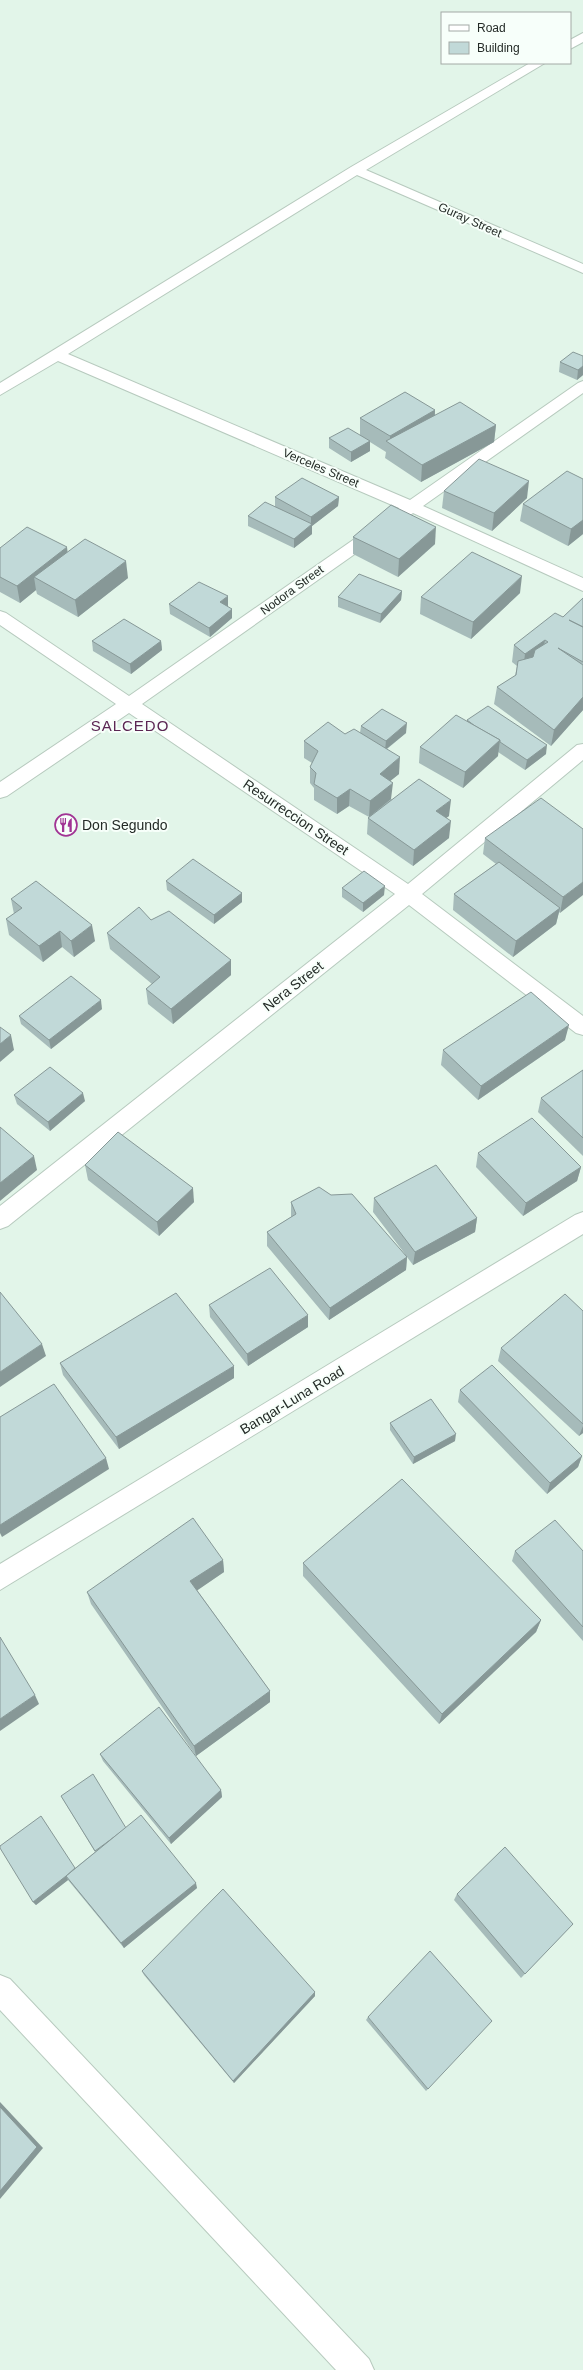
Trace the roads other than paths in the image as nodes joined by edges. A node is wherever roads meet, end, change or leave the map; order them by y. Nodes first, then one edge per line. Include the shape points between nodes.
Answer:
1 (583, 37) edge
2 (571, 44) edge
3 (537, 64) edge
4 (356, 170) junction
5 (583, 270) edge
6 (57, 355) junction
7 (583, 386) edge
8 (0, 390) edge
9 (410, 506) junction
10 (583, 585) edge
11 (0, 618) edge
12 (131, 705) junction
13 (583, 750) edge
14 (0, 791) edge
15 (409, 894) junction
16 (583, 1027) edge
17 (0, 1219) edge
18 (583, 1222) edge
19 (0, 1578) edge
20 (0, 1989) edge
21 (358, 2370) edge

1 - 2 street
3 - 4 street
4 - 5 street, Guray Street
4 - 6 street
6 - 8 street
6 - 9 street, Verceles Street
7 - 9 street, Nodora Street
9 - 10 street, Verceles Street
9 - 12 street, Nodora Street
11 - 12 street, Resurreccion Street
12 - 14 street, Nodora Street
12 - 15 street, Resurreccion Street
13 - 15 street, Nera Street
15 - 16 street, Resurreccion Street
15 - 17 street, Nera Street
18 - 19 street, Bangar-Luna Road
20 - 21 street

